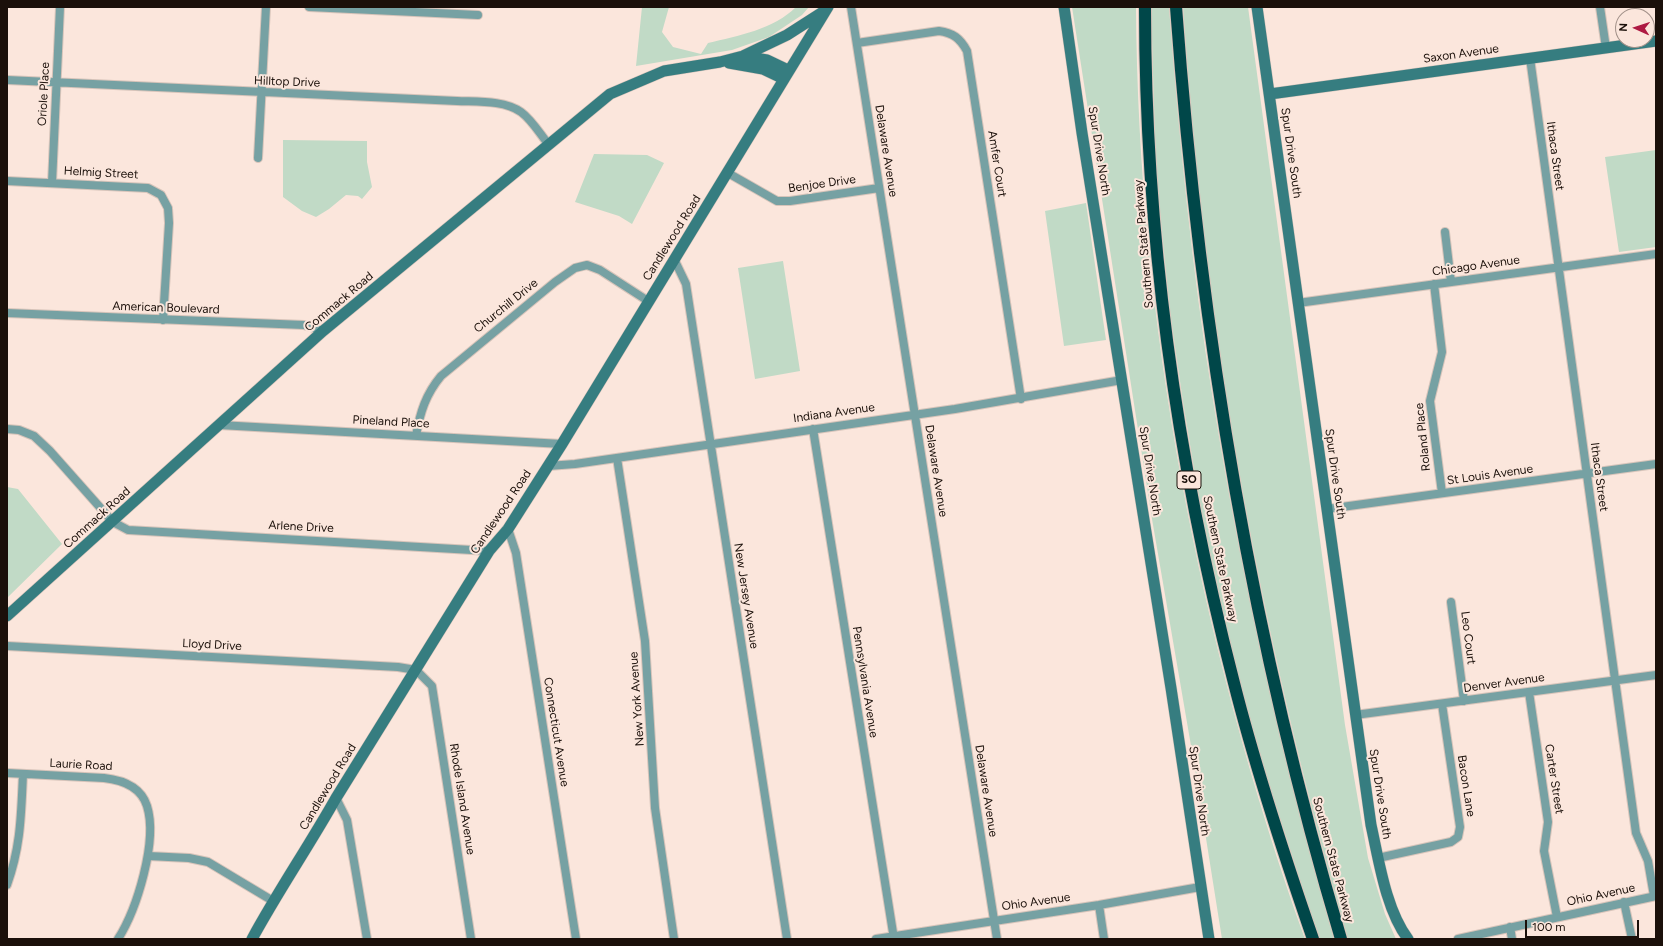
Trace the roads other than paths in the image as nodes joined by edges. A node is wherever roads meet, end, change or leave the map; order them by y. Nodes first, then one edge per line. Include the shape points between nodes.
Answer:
1 (60, 7) edge
2 (266, 7) edge
3 (309, 7) edge
4 (850, 7) edge
5 (1064, 7) edge
6 (1145, 7) edge
7 (1176, 7) edge
8 (1257, 7) edge
9 (1600, 7) edge
10 (827, 9) edge
11 (478, 15) dead end
12 (1656, 41) edge
13 (857, 43) junction
14 (1606, 48) junction
15 (743, 56) junction
16 (1530, 58) junction
17 (720, 62) junction
18 (786, 74) junction
19 (7, 80) edge
20 (57, 83) junction
21 (262, 93) junction
22 (1270, 94) junction
23 (549, 145) junction
24 (258, 158) dead end
25 (728, 173) junction
26 (7, 181) edge
27 (52, 183) junction
28 (880, 188) junction
29 (1445, 232) dead end
30 (1656, 254) edge
31 (674, 259) junction
32 (1558, 267) junction
33 (1451, 282) junction
34 (1434, 284) junction
35 (648, 300) junction
36 (1298, 303) junction
37 (7, 313) edge
38 (163, 320) junction
39 (323, 331) junction
40 (1122, 380) junction
41 (1021, 399) junction
42 (915, 414) junction
43 (219, 425) junction
44 (813, 428) junction
45 (7, 429) edge
46 (416, 436) junction
47 (562, 444) junction
48 (710, 444) junction
49 (617, 458) junction
50 (1656, 464) edge
51 (548, 466) junction
52 (1587, 474) junction
53 (1442, 493) junction
54 (1327, 509) junction
55 (114, 522) junction
56 (508, 529) junction
57 (489, 551) junction
58 (1452, 602) dead end
59 (8, 614) edge
60 (7, 646) edge
61 (416, 670) junction
62 (1656, 675) edge
63 (1615, 680) junction
64 (1529, 692) junction
65 (1464, 701) junction
66 (1442, 704) junction
67 (1355, 715) junction
68 (7, 773) edge
69 (23, 774) junction
70 (336, 798) junction
71 (148, 856) junction
72 (1378, 858) junction
73 (7, 885) edge
74 (1200, 887) junction
75 (1655, 896) edge
76 (273, 901) junction
77 (1624, 902) junction
78 (1099, 905) junction
79 (1557, 917) junction
80 (994, 921) junction
81 (1510, 927) junction
82 (894, 938) edge
83 (118, 939) edge
84 (252, 939) edge
85 (367, 939) edge
86 (471, 939) edge
87 (576, 939) edge
88 (674, 939) edge
89 (787, 939) edge
90 (876, 939) edge
91 (997, 939) edge
92 (1104, 939) edge
93 (1208, 939) edge
94 (1313, 939) edge
95 (1341, 939) edge
96 (1408, 939) edge
97 (1458, 939) edge
98 (1512, 939) edge
99 (1632, 939) edge

1 - 20 street, Oriole Place
2 - 21 street
3 - 11 street
4 - 13 street, Delaware Avenue
5 - 40 street, Spur Drive North
6 - 94 highway, Southern State Parkway / SO via 1154,221 1186,459 1200,536 1234,684 1276,829
7 - 95 highway, Southern State Parkway via 1198,242 1238,501 1287,737
8 - 22 street, Spur Drive South
9 - 14 street
10 - 15 street via 787,35
10 - 18 street
12 - 14 street, Saxon Avenue
13 - 28 street, Delaware Avenue
13 - 41 street, Amfer Court via 939,31 952,33 961,40 967,51
14 - 16 street, Saxon Avenue
15 - 17 street, Commack Road
15 - 18 street, Commack Road via 767,60
16 - 22 street, Saxon Avenue
16 - 32 street, Ithaca Street
17 - 18 street, Commack Road via 740,63
17 - 23 street, Commack Road via 664,71 610,94
18 - 25 street, Candlewood Road
19 - 20 street, Hilltop Drive
20 - 21 street, Hilltop Drive
20 - 27 street, Oriole Place
21 - 23 street, Hilltop Drive via 505,105 531,121
21 - 24 street
22 - 36 street, Spur Drive South
23 - 39 street, Commack Road
25 - 28 street, Benjoe Drive via 777,201
25 - 31 street, Candlewood Road
26 - 27 street, Helmig Street
27 - 38 street, Helmig Street via 148,188 161,195 168,208 169,223
28 - 42 street, Delaware Avenue
29 - 33 street
30 - 32 street, Chicago Avenue
31 - 35 street, Candlewood Road
31 - 48 street, New Jersey Avenue via 686,284
32 - 33 street, Chicago Avenue
32 - 52 street, Ithaca Street
33 - 34 street, Chicago Avenue
34 - 36 street, Chicago Avenue
34 - 53 street, Roland Place via 1442,352 1430,401
35 - 46 street, Churchill Drive via 600,270 587,265 575,268 441,376 424,400
35 - 47 street, Candlewood Road
36 - 54 street, Spur Drive South
37 - 38 street, American Boulevard
38 - 39 street, American Boulevard via 304,325
39 - 43 street, Commack Road
40 - 41 street, Indiana Avenue
40 - 74 street, Spur Drive North
41 - 42 street, Indiana Avenue
42 - 44 street, Indiana Avenue
42 - 80 street, Delaware Avenue
43 - 46 street, Pineland Place
43 - 55 street, Commack Road
44 - 48 street, Indiana Avenue
44 - 82 street, Pennsylvania Avenue
45 - 55 street via 19,430 34,436
46 - 47 street, Pineland Place
47 - 51 street, Candlewood Road
48 - 49 street, Indiana Avenue
48 - 89 street, New Jersey Avenue
49 - 51 street, Indiana Avenue
49 - 88 street, New York Avenue via 645,641 655,808
50 - 52 street, St Louis Avenue
51 - 56 street, Candlewood Road
52 - 53 street, St Louis Avenue
52 - 63 street, Ithaca Street
53 - 54 street, St Louis Avenue
54 - 67 street, Spur Drive South
55 - 57 street, Arlene Drive via 128,530
55 - 59 street, Commack Road
56 - 57 street, Candlewood Road
56 - 87 street, Connecticut Avenue via 516,553
57 - 61 street, Candlewood Road
58 - 65 street, Leo Court
60 - 61 street, Lloyd Drive
61 - 70 street, Candlewood Road
61 - 86 street, Rhode Island Avenue via 432,686
62 - 63 street, Denver Avenue
63 - 64 street, Denver Avenue
63 - 75 street, Ithaca Street via 1636,833 1648,861
64 - 65 street, Denver Avenue
64 - 79 street, Carter Street via 1548,822 1544,851
65 - 66 street, Denver Avenue
66 - 67 street, Denver Avenue
66 - 72 street, Bacon Lane via 1460,827 1458,837 1451,842
67 - 72 street, Spur Drive South
68 - 69 street, Laurie Road
69 - 71 street, Laurie Road via 120,780 137,790 147,806 150,823
69 - 73 street via 20,839
70 - 76 street, Candlewood Road
70 - 85 street via 347,820
71 - 76 street via 189,858 208,862
71 - 83 street, Laurie Road via 133,911
72 - 96 street, Spur Drive South via 1392,907
74 - 78 street, Ohio Avenue
74 - 93 street, Spur Drive North
75 - 77 street, Ohio Avenue
76 - 84 street, Candlewood Road
77 - 79 street, Ohio Avenue
77 - 99 street
78 - 80 street, Ohio Avenue
78 - 92 street
79 - 81 street, Ohio Avenue
80 - 82 street, Ohio Avenue
80 - 91 street, Delaware Avenue
81 - 97 street, Ohio Avenue
81 - 98 street
82 - 90 street, Ohio Avenue

